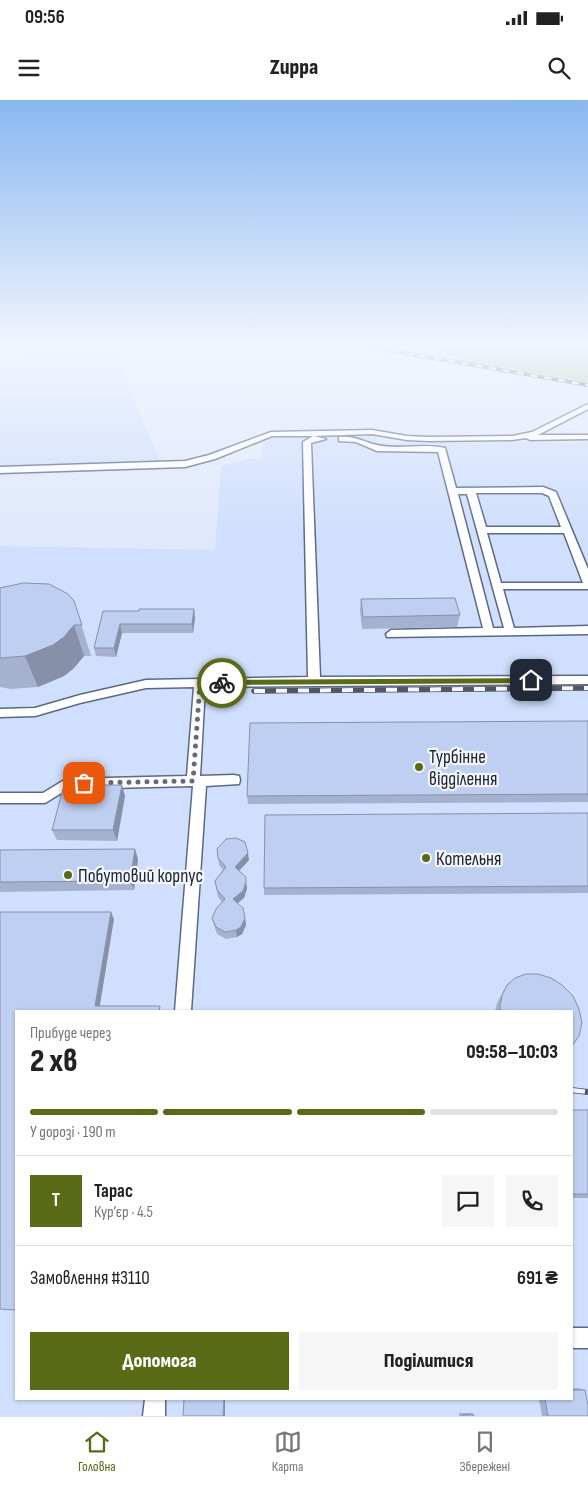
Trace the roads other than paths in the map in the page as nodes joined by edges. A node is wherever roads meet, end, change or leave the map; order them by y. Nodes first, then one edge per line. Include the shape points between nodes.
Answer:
1 (585, 407) edge
2 (512, 438) junction
3 (588, 438) edge
4 (0, 470) edge
5 (452, 491) junction
6 (471, 491) junction
7 (482, 530) junction
8 (567, 530) junction
9 (588, 584) edge
10 (498, 586) junction
11 (588, 630) edge
12 (489, 632) junction
13 (510, 632) junction
14 (391, 634) dead end
15 (588, 680) edge
16 (314, 681) junction
17 (200, 683) junction
18 (0, 713) edge
19 (234, 780) dead end
20 (196, 781) junction
21 (0, 798) edge
22 (183, 1010) edge
23 (573, 1338) edge
24 (588, 1338) edge
25 (155, 1400) edge
26 (154, 1416) edge

1 - 2 lane via 534,434
2 - 3 lane
2 - 4 lane via 428,439 372,432 271,434 185,464
5 - 6 lane
5 - 12 lane
5 - 16 lane via 443,452 438,448 377,448 351,439 313,438 307,442
6 - 7 lane
6 - 8 lane via 550,492
7 - 8 lane
7 - 10 lane
8 - 9 lane
9 - 10 lane
10 - 13 lane
11 - 13 lane
12 - 13 lane
12 - 14 lane
15 - 16 lane
16 - 17 lane
17 - 18 lane via 146,684 35,712
17 - 20 lane
19 - 20 lane
20 - 21 lane via 66,784 45,798
20 - 22 lane
23 - 24 lane
25 - 26 lane

